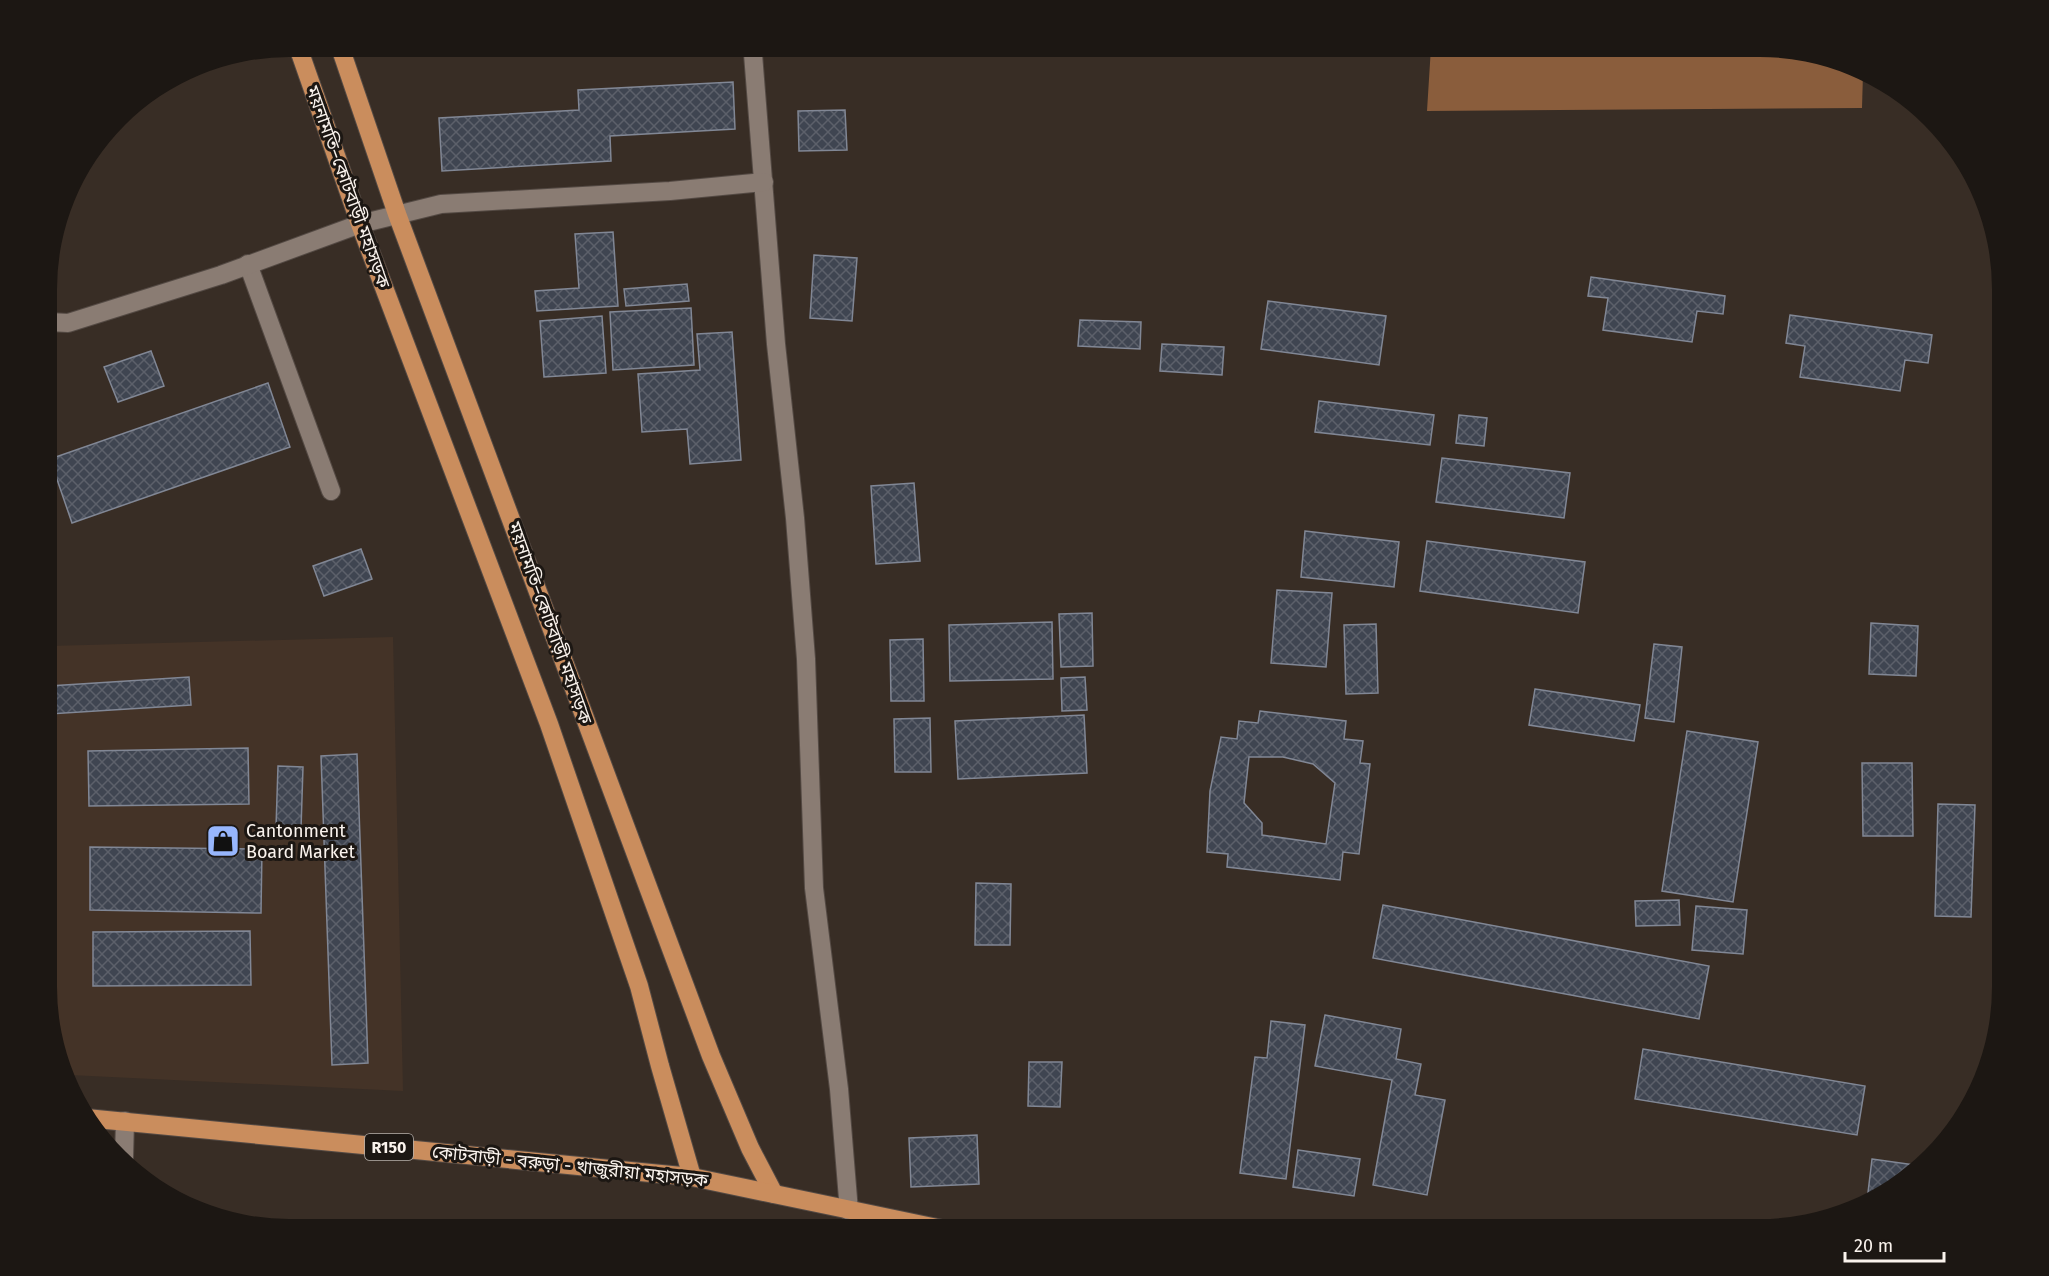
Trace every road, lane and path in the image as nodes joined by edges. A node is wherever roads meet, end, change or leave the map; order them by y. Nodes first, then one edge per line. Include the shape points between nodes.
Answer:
1 (302, 57) edge
2 (344, 57) edge
3 (753, 57) edge
4 (764, 182) junction
5 (397, 214) junction
6 (360, 224) junction
7 (248, 264) junction
8 (57, 322) edge
9 (330, 491) dead end
10 (98, 1119) edge
11 (125, 1121) junction
12 (124, 1150) edge
13 (692, 1177) junction
14 (774, 1194) junction
15 (849, 1211) junction
16 (890, 1219) edge

1 - 6 main road, ময়নামতি–কোটবাড়ী মহাসড়ক
2 - 5 main road, ময়নামতি–কোটবাড়ী মহাসড়ক
3 - 4 street
4 - 5 street via 441,204
4 - 15 street via 806,659 814,888 839,1089
5 - 6 street
5 - 14 main road, ময়নামতি–কোটবাড়ী মহাসড়ক via 711,1056 737,1121
6 - 7 street
6 - 13 main road, ময়নামতি–কোটবাড়ী মহাসড়ক via 549,724 639,986
7 - 8 street via 68,323
7 - 9 street
10 - 11 main road, কোটবাড়ী - বরুড়া - খাজুরীয়া মহাসড়ক / R150
11 - 12 street
11 - 13 main road, কোটবাড়ী - বরুড়া - খাজুরীয়া মহাসড়ক / R150
13 - 14 main road, কোটবাড়ী - বরুড়া - খাজুরীয়া মহাসড়ক / R150
14 - 15 main road, কোটবাড়ী - বরুড়া - খাজুরীয়া মহাসড়ক / R150
15 - 16 main road, কোটবাড়ী - বরুড়া - খাজুরীয়া মহাসড়ক / R150

